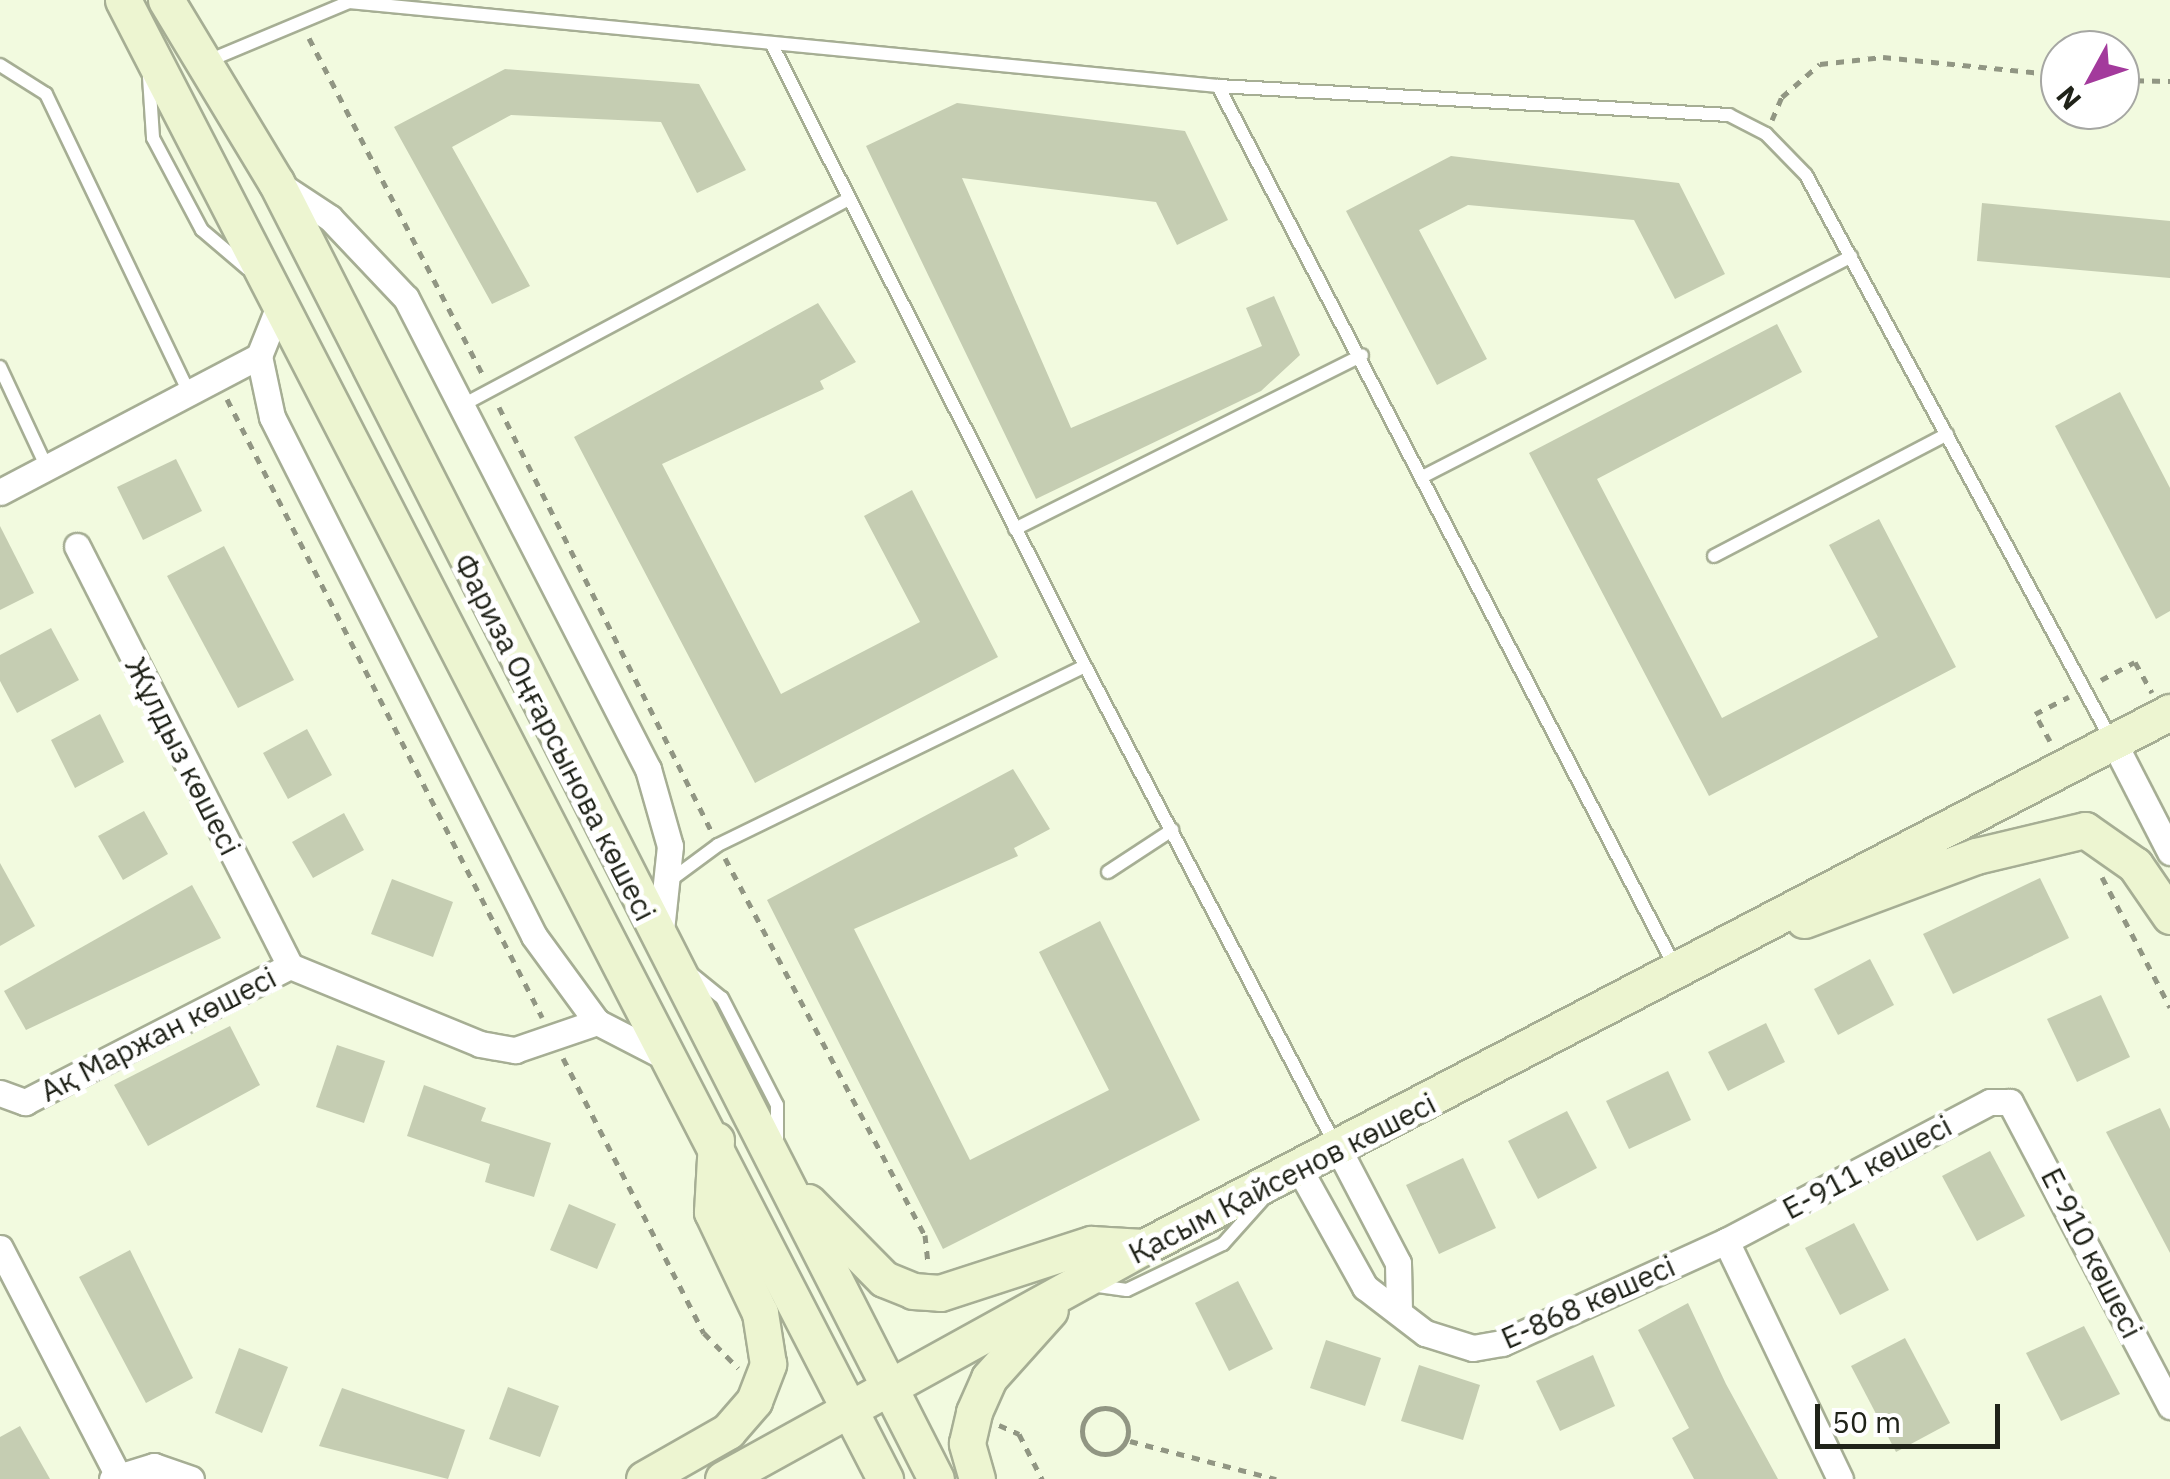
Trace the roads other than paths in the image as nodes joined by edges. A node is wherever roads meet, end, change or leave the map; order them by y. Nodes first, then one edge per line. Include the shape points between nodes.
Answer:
1 (124, 0) edge
2 (166, 0) edge
3 (772, 45) junction
4 (208, 61) junction
5 (0, 65) edge
6 (1218, 86) junction
7 (276, 182) junction
8 (848, 200) junction
9 (1851, 257) junction
10 (275, 298) junction
11 (259, 356) junction
12 (1362, 356) junction
13 (0, 367) edge
14 (189, 392) junction
15 (460, 407) junction
16 (1947, 434) junction
17 (46, 468) junction
18 (1426, 475) junction
19 (0, 492) edge
20 (1016, 529) junction
21 (77, 546) dead end
22 (1714, 556) dead end
23 (462, 560) junction
24 (1085, 666) junction
25 (472, 668) junction
26 (2161, 703) edge
27 (2112, 741) junction
28 (1172, 830) junction
29 (2170, 852) edge
30 (1108, 872) dead end
31 (668, 882) junction
32 (2170, 916) edge
33 (1773, 920) junction
34 (663, 947) junction
35 (290, 966) junction
36 (1676, 971) junction
37 (596, 1022) junction
38 (674, 1061) junction
39 (1, 1097) edge
40 (2010, 1102) joint
41 (716, 1140) junction
42 (1340, 1152) junction
43 (777, 1168) junction
44 (1289, 1177) junction
45 (1726, 1241) junction
46 (1144, 1247) junction
47 (0, 1248) edge
48 (1075, 1285) junction
49 (1399, 1309) junction
50 (888, 1385) junction
51 (848, 1402) junction
52 (2170, 1406) edge
53 (115, 1477) edge
54 (191, 1479) edge
55 (644, 1479) edge
56 (664, 1479) edge
57 (723, 1479) edge
58 (886, 1479) edge
59 (936, 1479) edge
60 (977, 1479) edge
61 (1840, 1479) edge

1 - 10 street, Фариза Оңғарсынова көшесі
2 - 4 street, Фариза Оңғарсынова көшесі
3 - 4 lane via 349,2
3 - 6 lane
3 - 8 lane
4 - 7 street, Фариза Оңғарсынова көшесі
5 - 14 lane via 46,94
6 - 9 lane via 1729,115 1766,134 1806,174
6 - 12 lane
7 - 15 street via 330,218 406,298
7 - 23 street, Фариза Оңғарсынова көшесі
8 - 15 lane
8 - 20 lane
9 - 16 lane
9 - 18 lane
10 - 11 street
10 - 23 street via 332,355 440,560
10 - 25 street, Фариза Оңғарсынова көшесі
11 - 14 street
11 - 37 street via 272,417 393,662 534,936
12 - 18 lane
12 - 20 lane
13 - 17 lane
14 - 17 street
15 - 31 street via 648,769 670,846
16 - 22 lane
16 - 27 lane
17 - 19 street
18 - 36 lane
20 - 24 lane
21 - 35 street, Жұлдыз көшесі
23 - 34 street, Фариза Оңғарсынова көшесі
24 - 28 lane
24 - 31 lane via 718,844
25 - 34 street via 502,677 606,877
25 - 38 street, Фариза Оңғарсынова көшесі
26 - 27 street
27 - 29 street
27 - 33 street, Қасым Қайсенов көшесі
28 - 30 lane
28 - 42 lane
31 - 34 street
32 - 33 street via 2135,866 2085,830 1976,856 1820,920
33 - 36 street, Қасым Қайсенов көшесі
34 - 43 street, Фариза Оңғарсынова көшесі
35 - 37 street, Ақ Маржан көшесі via 480,1044 514,1050
35 - 39 street, Ақ Маржан көшесі via 24,1102
36 - 42 street, Қасым Қайсенов көшесі
37 - 38 street
38 - 41 street, Фариза Оңғарсынова көшесі
40 - 45 street, Е-911 көшесі via 1990,1102
40 - 52 street, Е-910 көшесі
41 - 51 street, Фариза Оңғарсынова көшесі
41 - 55 street via 712,1212 760,1313 768,1364 728,1431
42 - 44 street, Қасым Қайсенов көшесі
42 - 49 street via 1398,1263
43 - 46 street via 884,1279 922,1292 1091,1244
43 - 50 street, Фариза Оңғарсынова көшесі
44 - 46 street, Қасым Қайсенов көшесі
44 - 48 lane via 1224,1244 1127,1290
44 - 49 street, Е-868 көшесі via 1365,1287
45 - 49 street, Е-868 көшесі via 1502,1344 1447,1344
45 - 61 street
46 - 48 street, Қасым Қайсенов көшесі
47 - 53 street
48 - 50 street, Қасым Қайсенов көшесі
48 - 60 street via 989,1378 967,1442
50 - 51 street, Қасым Қайсенов көшесі
50 - 59 street, Фариза Оңғарсынова көшесі
51 - 56 street, Қасым Қайсенов көшесі
51 - 57 street, Қасым Қайсенов көшесі
51 - 58 street, Фариза Оңғарсынова көшесі
53 - 54 street via 154,1466

